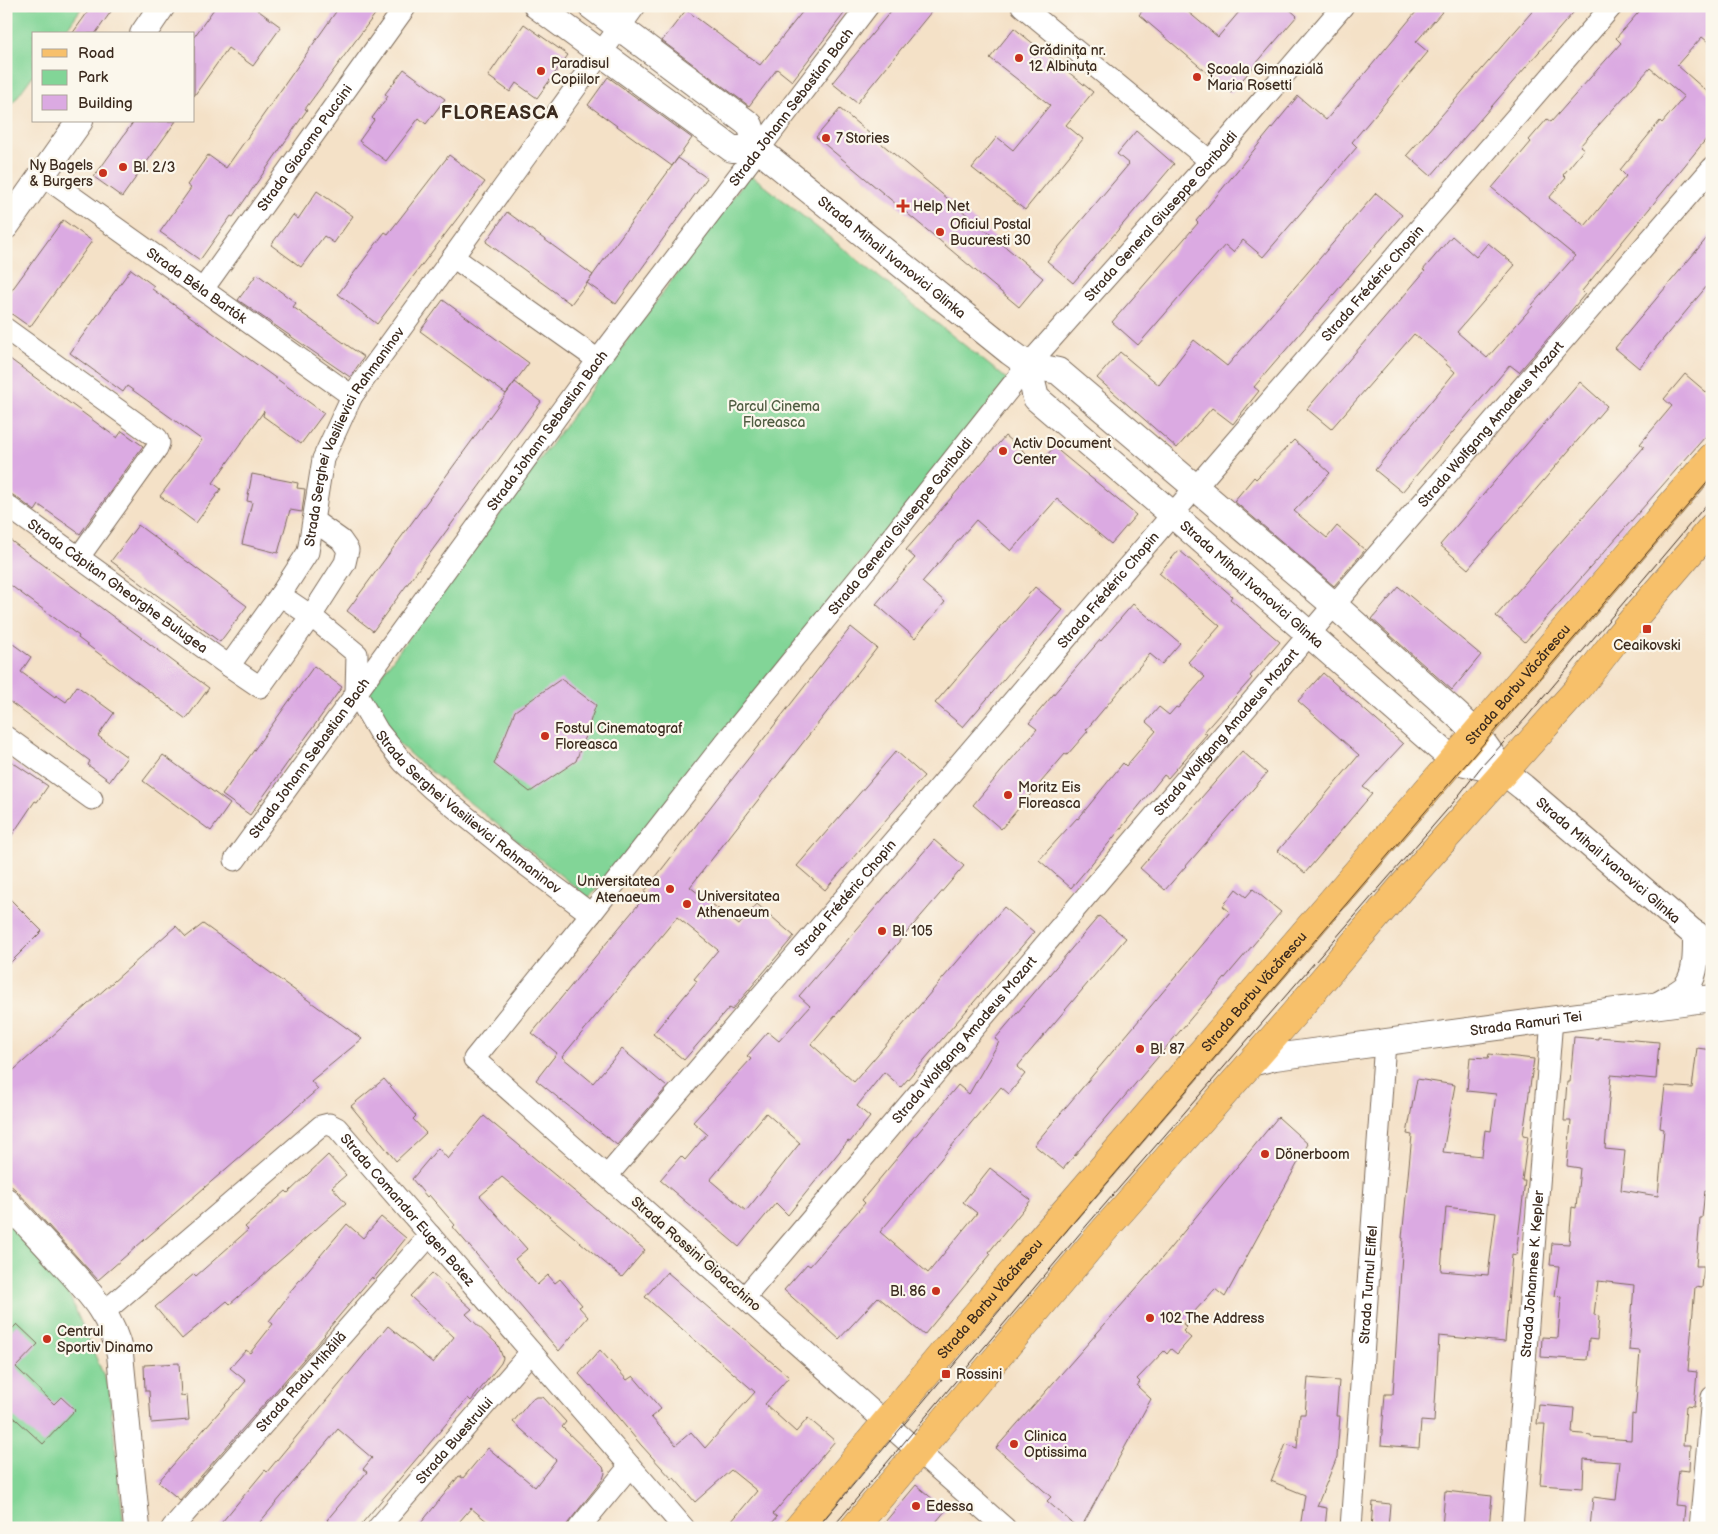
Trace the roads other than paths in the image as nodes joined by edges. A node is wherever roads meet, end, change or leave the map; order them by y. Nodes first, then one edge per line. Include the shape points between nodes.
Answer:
1 (162, 6) edge
2 (406, 6) edge
3 (537, 6) edge
4 (591, 6) edge
5 (635, 6) edge
6 (868, 6) edge
7 (1022, 6) edge
8 (1343, 6) edge
9 (1612, 6) edge
10 (619, 27) junction
11 (144, 32) edge
12 (600, 53) junction
13 (79, 122) edge
14 (758, 149) junction
15 (1210, 161) junction
16 (1712, 168) edge
17 (42, 175) junction
18 (6, 226) edge
19 (454, 257) junction
20 (203, 290) junction
21 (6, 330) edge
22 (598, 360) junction
23 (1028, 365) junction
24 (352, 396) junction
25 (1712, 457) edge
26 (1195, 488) junction
27 (6, 505) edge
28 (1173, 515) junction
29 (314, 521) junction
30 (1712, 527) edge
31 (79, 557) junction
32 (280, 595) junction
33 (1334, 605) junction
34 (311, 616) junction
35 (1309, 634) junction
36 (229, 666) junction
37 (356, 693) junction
38 (1476, 733) junction
39 (6, 737) edge
40 (1454, 760) junction
41 (1504, 772) junction
42 (92, 799) dead end
43 (234, 860) dead end
44 (591, 914) junction
45 (1704, 942) edge
46 (1712, 998) edge
47 (1660, 1005) junction
48 (1292, 1016) junction
49 (1552, 1019) junction
50 (1385, 1042) junction
51 (1338, 1048) junction
52 (474, 1059) joint
53 (1250, 1063) junction
54 (607, 1176) junction
55 (6, 1201) edge
56 (430, 1235) junction
57 (745, 1297) junction
58 (104, 1312) junction
59 (531, 1352) junction
60 (1712, 1397) edge
61 (887, 1422) junction
62 (918, 1451) junction
63 (630, 1466) junction
64 (137, 1528) edge
65 (172, 1528) edge
66 (378, 1528) edge
67 (580, 1528) edge
68 (684, 1528) edge
69 (798, 1528) edge
70 (854, 1528) edge
71 (1005, 1528) edge
72 (1351, 1528) edge
73 (1512, 1528) edge
74 (1700, 1528) edge

1 - 11 street
2 - 20 street, Strada Giacomo Puccini
3 - 12 street
4 - 10 street
5 - 10 street, Strada Serghei Vasilievici Rahmaninov
6 - 14 street, Strada Johann Sebastian Bach
7 - 15 street
8 - 15 street, Strada General Giuseppe Garibaldi
9 - 26 street, Strada Frédéric Chopin
10 - 12 street, Strada Serghei Vasilievici Rahmaninov
10 - 14 street via 750,125
12 - 14 street via 732,149
12 - 19 street, Strada Serghei Vasilievici Rahmaninov
13 - 17 street
14 - 22 street, Strada Johann Sebastian Bach
14 - 23 street, Strada Mihail Ivanovici Glinka
15 - 23 street, Strada General Giuseppe Garibaldi
16 - 33 street, Strada Wolfgang Amadeus Mozart
17 - 18 street
17 - 20 street, Strada Béla Bartók
19 - 22 street
19 - 24 street, Strada Serghei Vasilievici Rahmaninov
20 - 24 street, Strada Béla Bartók
21 - 31 street via 157,438 159,443
22 - 37 street, Strada Johann Sebastian Bach
23 - 26 street, Strada Mihail Ivanovici Glinka via 1058,371
23 - 28 street, Strada Mihail Ivanovici Glinka via 1036,398
23 - 44 street, Strada General Giuseppe Garibaldi
24 - 29 street, Strada Serghei Vasilievici Rahmaninov via 322,460
25 - 38 main road, Strada Barbu Văcărescu
26 - 28 street, Strada Frédéric Chopin
26 - 33 street, Strada Mihail Ivanovici Glinka
27 - 31 street, Strada Căpitan Gheorghe Bulugea
28 - 35 street, Strada Mihail Ivanovici Glinka
28 - 54 street, Strada Frédéric Chopin
29 - 32 street, Strada Serghei Vasilievici Rahmaninov via 308,552
29 - 34 street, Strada Căpitan Gheorghe Bulugea via 341,540 348,550 345,563
30 - 41 main road via 1577,690
31 - 36 street, Strada Căpitan Gheorghe Bulugea
32 - 34 street
32 - 36 street
33 - 35 street, Strada Wolfgang Amadeus Mozart
33 - 38 street, Strada Mihail Ivanovici Glinka
34 - 36 street, Strada Căpitan Gheorghe Bulugea via 260,687
34 - 37 street via 358,654
35 - 40 street, Strada Mihail Ivanovici Glinka
35 - 57 street, Strada Wolfgang Amadeus Mozart
37 - 43 street, Strada Johann Sebastian Bach
37 - 44 street, Strada Serghei Vasilievici Rahmaninov via 378,731 403,762 522,862
38 - 40 main road, Strada Barbu Văcărescu
38 - 41 street, Strada Mihail Ivanovici Glinka
39 - 42 street
40 - 41 street, Strada Mihail Ivanovici Glinka
40 - 61 main road, Strada Barbu Văcărescu via 1066,1209
41 - 45 street, Strada Mihail Ivanovici Glinka
41 - 48 main road
44 - 52 street, Strada General Giuseppe Garibaldi
45 - 47 street via 1687,986
46 - 47 street, Strada Ramuri Tei
47 - 49 street, Strada Ramuri Tei
48 - 51 street, Strada Ramuri Tei via 1301,1035
48 - 53 main road
49 - 50 street, Strada Ramuri Tei
49 - 73 street, Strada Johannes K. Kepler
50 - 51 street, Strada Ramuri Tei
50 - 72 street, Strada Turnul Eiffel
51 - 53 street, Strada Ramuri Tei
52 - 54 street, Strada Rossini Gioacchino
53 - 62 main road
54 - 57 street, Strada Rossini Gioacchino
55 - 58 street
56 - 58 street, Strada Comandor Eugen Botez via 337,1128 329,1124 321,1126
56 - 59 street, Strada Comandor Eugen Botez
56 - 65 street, Strada Radu Mihăilă
57 - 61 street, Strada Rossini Gioacchino
58 - 64 street via 120,1354
59 - 63 street, Strada Comandor Eugen Botez
59 - 66 street, Strada Buestrului
60 - 74 street
61 - 62 street, Strada Rossini Gioacchino
61 - 69 main road, Strada Barbu Văcărescu
62 - 70 main road
62 - 71 street, Strada Rossini Gioacchino
63 - 67 street
63 - 68 street, Strada Comandor Eugen Botez

